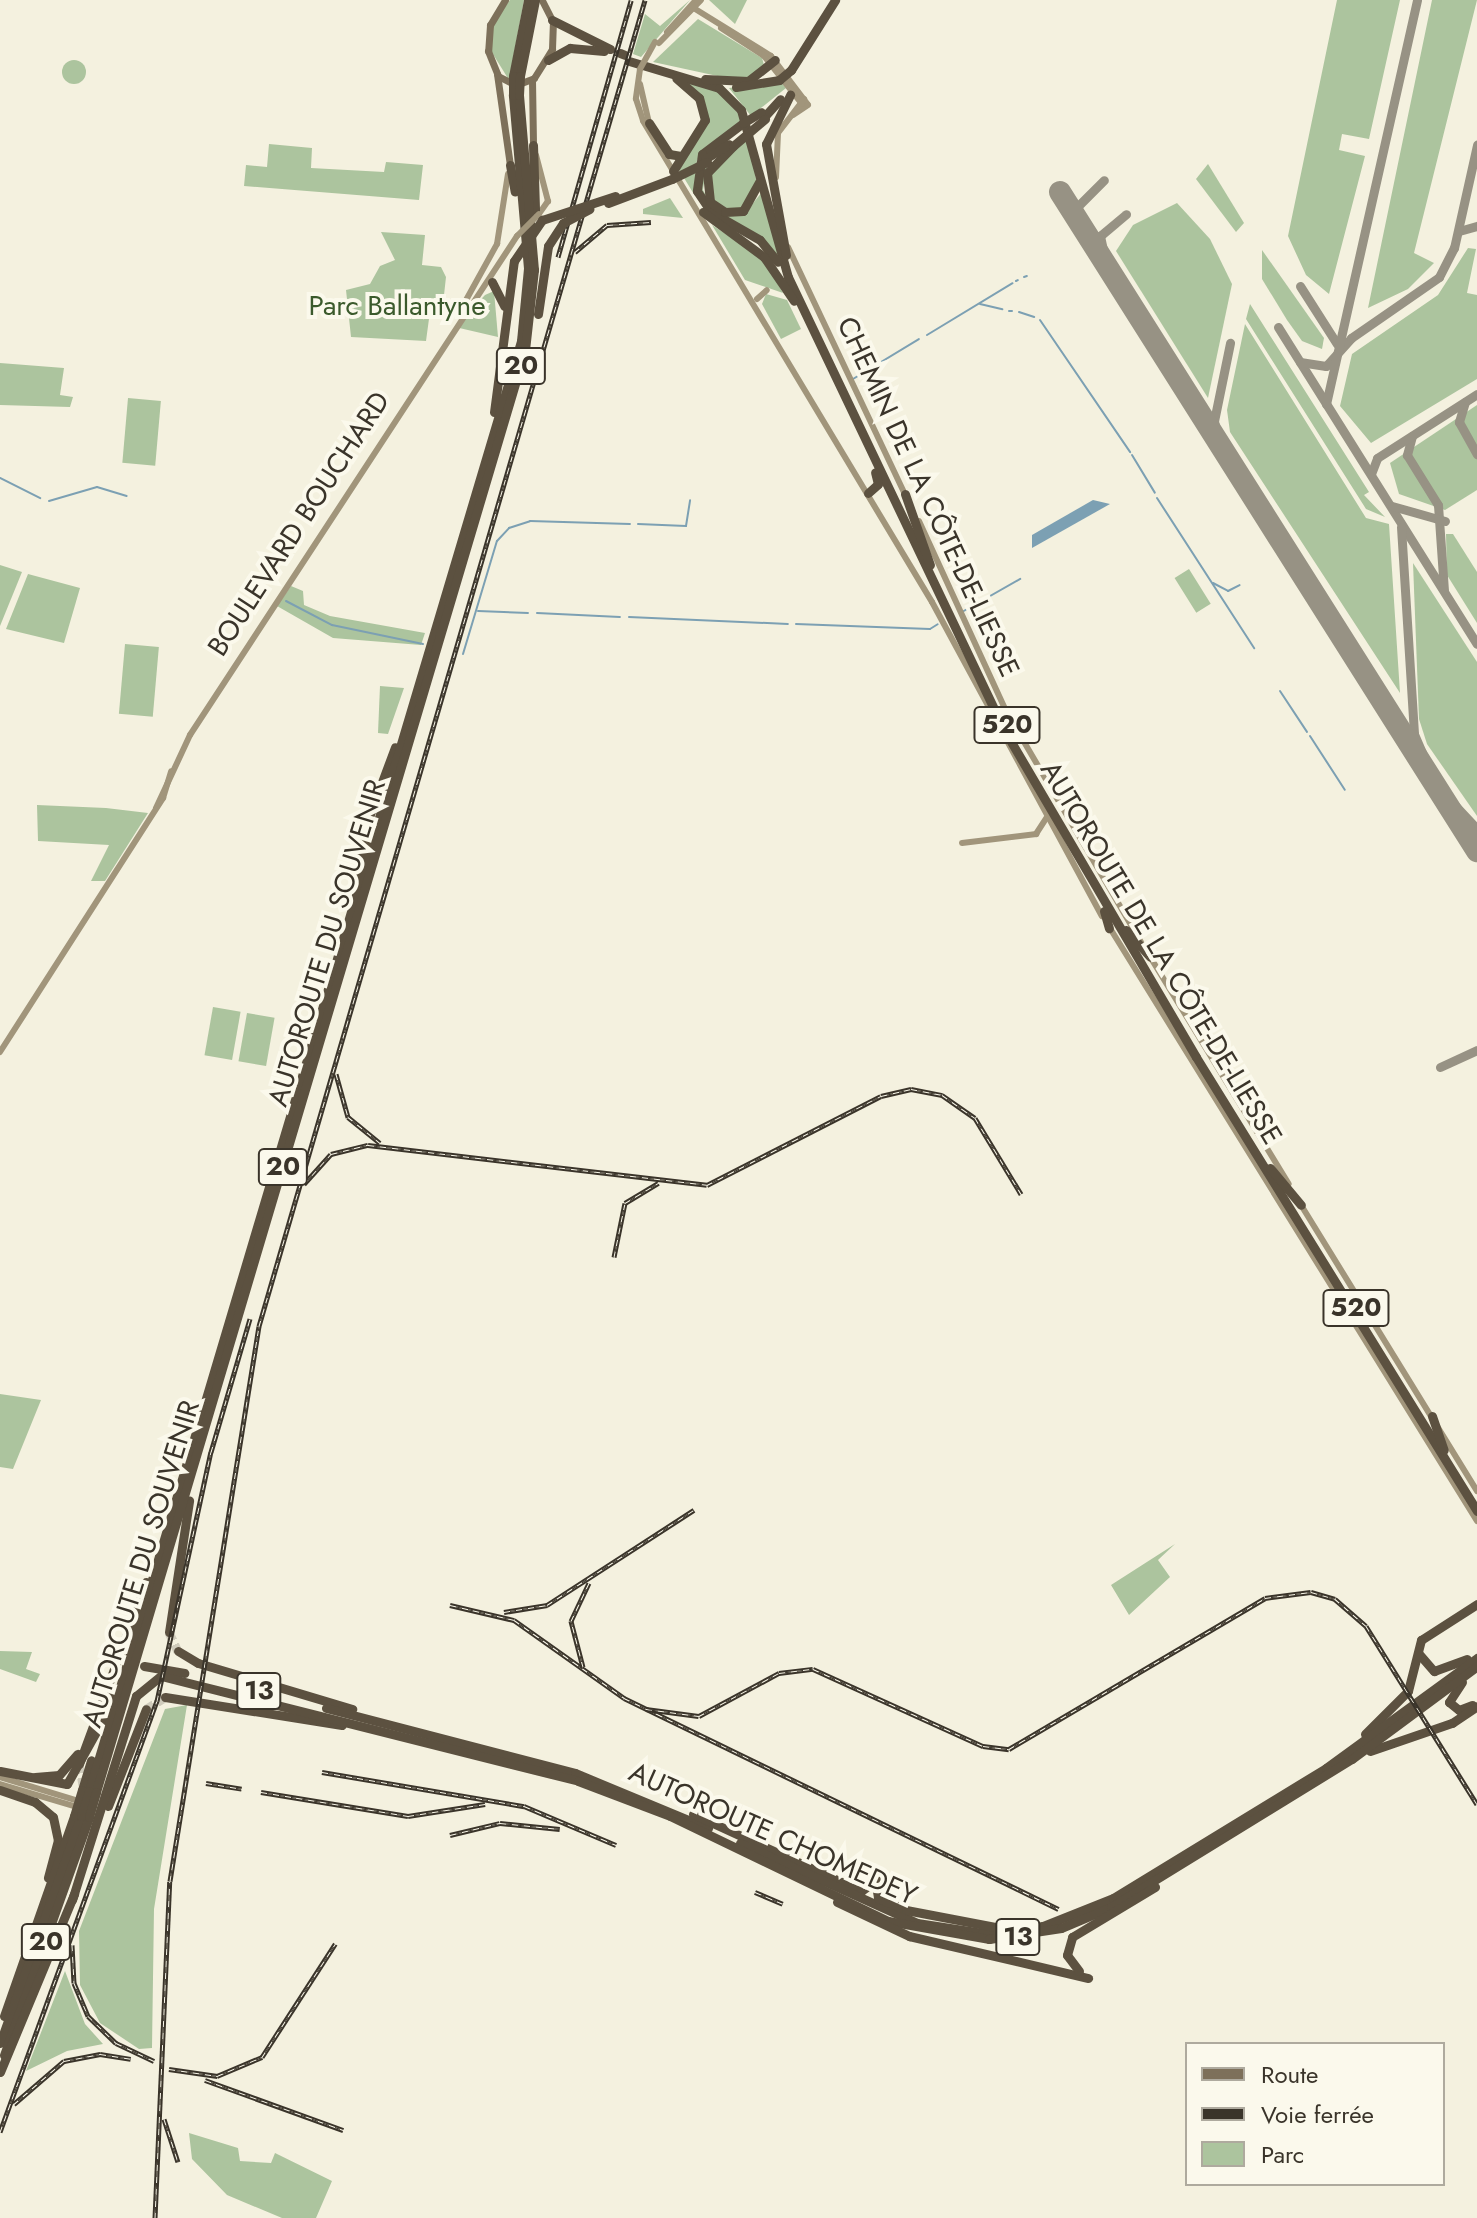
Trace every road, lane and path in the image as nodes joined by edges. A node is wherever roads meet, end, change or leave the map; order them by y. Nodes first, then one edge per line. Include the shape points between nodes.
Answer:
1 (505, 0) edge
2 (550, 0) edge
3 (835, 0) edge
4 (533, 1) edge
5 (696, 5) edge
6 (550, 15) junction
7 (724, 25) junction
8 (620, 56) junction
9 (548, 60) junction
10 (774, 62) junction
11 (642, 69) junction
12 (497, 74) junction
13 (674, 75) junction
14 (532, 80) junction
15 (710, 81) junction
16 (787, 94) dead end
17 (765, 117) junction
18 (649, 123) joint
19 (744, 128) junction
20 (533, 145) junction
21 (733, 146) junction
22 (681, 156) junction
23 (706, 160) junction
24 (759, 162) junction
25 (510, 165) junction
26 (672, 175) junction
27 (615, 198) junction
28 (703, 212) junction
29 (524, 234) junction
30 (789, 272) junction
31 (488, 278) junction
32 (745, 286) junction
33 (767, 290) dead end
34 (757, 299) junction
35 (805, 312) junction
36 (769, 325) junction
37 (505, 337) junction
38 (855, 420) junction
39 (488, 462) junction
40 (905, 494) junction
41 (867, 496) junction
42 (933, 572) junction
43 (958, 656) junction
44 (984, 691) junction
45 (415, 710) junction
46 (1047, 817) junction
47 (383, 820) junction
48 (1064, 830) junction
49 (962, 843) dead end
50 (1071, 843) junction
51 (1096, 889) junction
52 (358, 891) junction
53 (361, 906) junction
54 (1109, 928) junction
55 (1126, 930) junction
56 (1150, 957) junction
57 (1168, 1025) junction
58 (0, 1052) edge
59 (1196, 1057) junction
60 (1211, 1077) junction
61 (1219, 1090) junction
62 (1269, 1167) junction
63 (1301, 1205) junction
64 (1411, 1404) junction
65 (1432, 1416) junction
66 (1426, 1444) junction
67 (1444, 1450) junction
68 (196, 1459) junction
69 (1477, 1491) edge
70 (1477, 1502) edge
71 (1477, 1511) edge
72 (1477, 1521) edge
73 (162, 1556) junction
74 (1477, 1606) edge
75 (169, 1632) tunnel mouth
76 (178, 1651) tunnel mouth
77 (1477, 1656) edge
78 (144, 1666) dead end
79 (1477, 1668) edge
80 (179, 1675) junction
81 (114, 1688) dead end
82 (165, 1697) tunnel mouth
83 (1477, 1704) edge
84 (146, 1709) tunnel mouth
85 (102, 1721) junction
86 (90, 1730) junction
87 (445, 1743) junction
88 (79, 1764) tunnel mouth
89 (1342, 1766) junction
90 (1326, 1768) junction
91 (0, 1772) edge
92 (0, 1784) edge
93 (107, 1789) junction
94 (0, 1790) edge
95 (635, 1794) junction
96 (91, 1804) junction
97 (1206, 1849) junction
98 (818, 1887) junction
99 (72, 1900) junction
100 (1020, 1930) junction
101 (29, 1946) junction
102 (0, 2033) edge
103 (0, 2043) edge
104 (0, 2069) edge

1 - 12 main road via 488,34
2 - 6 main road
3 - 15 highway, bridge via 791,70 779,80 751,88
4 - 6 main road
4 - 29 highway, AUTOROUTE DU SOUVENIR / 20, bridge via 516,76
5 - 7 main road
5 - 7 main road
5 - 10 main road
5 - 11 main road, bridge via 657,43
6 - 8 highway, AUTOROUTE DE LA CÔTE-DE-LIESSE / 520
6 - 9 main road
7 - 10 main road
8 - 9 highway, AUTOROUTE DE LA CÔTE-DE-LIESSE / 520 via 573,47
8 - 13 highway, AUTOROUTE DE LA CÔTE-DE-LIESSE / 520
8 - 15 highway, AUTOROUTE DE LA CÔTE-DE-LIESSE / 520
9 - 14 main road
10 - 15 highway via 748,81
10 - 40 main road, CHEMIN DE LA CÔTE-DE-LIESSE via 804,103 787,118 775,158 788,247
11 - 18 main road via 640,95
11 - 26 main road via 639,112
12 - 14 main road via 511,84
12 - 25 main road
13 - 22 highway via 697,95 705,115 700,137
13 - 24 highway, AUTOROUTE DE LA CÔTE-DE-LIESSE / 520 via 733,98
14 - 20 main road
15 - 30 highway, AUTOROUTE DE LA CÔTE-DE-LIESSE / 520 via 735,96 756,132 772,220
16 - 17 highway
17 - 19 highway, bridge
17 - 21 highway, bridge
17 - 30 highway
18 - 22 highway via 669,154
19 - 23 highway
19 - 30 highway via 704,151 697,191 711,212 765,245
20 - 29 highway
20 - 29 main road, BOULEVARD BOUCHARD, bridge via 548,201
21 - 23 highway
21 - 24 highway via 705,179 717,209 737,212 753,202
22 - 26 highway
23 - 26 highway, bridge
24 - 30 highway, AUTOROUTE DE LA CÔTE-DE-LIESSE / 520
25 - 29 highway
25 - 31 main road
26 - 27 highway
26 - 28 main road
27 - 37 highway, bridge via 542,220 514,261
27 - 39 highway, bridge via 571,217 548,246 531,352
28 - 32 main road
28 - 35 highway via 764,257
29 - 31 main road, BOULEVARD BOUCHARD
29 - 39 highway, AUTOROUTE DU SOUVENIR / 20 via 528,337
30 - 35 highway, AUTOROUTE DE LA CÔTE-DE-LIESSE / 520
30 - 42 highway, AUTOROUTE DE LA CÔTE-DE-LIESSE / 520
31 - 37 highway via 504,298
31 - 58 main road, BOULEVARD BOUCHARD via 457,318 178,754 156,808
32 - 34 main road
32 - 36 main road
33 - 34 main road
34 - 36 main road
35 - 38 highway, AUTOROUTE DE LA CÔTE-DE-LIESSE / 520
36 - 41 main road, CHEMIN DE LA CÔTE-DE-LIESSE
37 - 39 highway
38 - 41 highway via 879,481
38 - 44 highway, AUTOROUTE DE LA CÔTE-DE-LIESSE / 520
39 - 45 highway, AUTOROUTE DU SOUVENIR / 20
40 - 42 highway
40 - 48 main road, CHEMIN DE LA CÔTE-DE-LIESSE
41 - 43 main road, CHEMIN DE LA CÔTE-DE-LIESSE
42 - 48 highway, AUTOROUTE DE LA CÔTE-DE-LIESSE / 520
43 - 44 highway
43 - 46 main road, CHEMIN DE LA CÔTE-DE-LIESSE
44 - 48 highway, AUTOROUTE DE LA CÔTE-DE-LIESSE / 520
45 - 47 highway, AUTOROUTE DU SOUVENIR / 20
45 - 52 highway via 368,820
45 - 53 highway
46 - 48 main road, CHEMIN DE LA CÔTE-DE-LIESSE
46 - 49 main road via 1036,834
47 - 52 highway, AUTOROUTE DU SOUVENIR / 20
47 - 53 highway, AUTOROUTE DU SOUVENIR / 20
48 - 50 highway, AUTOROUTE DE LA CÔTE-DE-LIESSE / 520
50 - 51 highway, AUTOROUTE DE LA CÔTE-DE-LIESSE / 520
50 - 54 main road
50 - 55 highway, AUTOROUTE DE LA CÔTE-DE-LIESSE / 520
50 - 56 main road
51 - 54 highway
51 - 59 highway, AUTOROUTE DE LA CÔTE-DE-LIESSE / 520
52 - 73 highway, AUTOROUTE DU SOUVENIR / 20
53 - 68 highway, AUTOROUTE DU SOUVENIR / 20
54 - 57 main road
55 - 56 highway
55 - 60 highway, AUTOROUTE DE LA CÔTE-DE-LIESSE / 520
56 - 60 main road
57 - 59 highway
57 - 60 main road
59 - 60 highway, AUTOROUTE DE LA CÔTE-DE-LIESSE / 520
60 - 61 highway, AUTOROUTE DE LA CÔTE-DE-LIESSE / 520
61 - 62 highway, AUTOROUTE DE LA CÔTE-DE-LIESSE / 520
61 - 63 main road
61 - 64 highway, AUTOROUTE DE LA CÔTE-DE-LIESSE / 520
61 - 66 main road
62 - 63 highway
62 - 67 highway, AUTOROUTE DE LA CÔTE-DE-LIESSE / 520
63 - 65 main road
64 - 66 highway
64 - 71 highway, AUTOROUTE DE LA CÔTE-DE-LIESSE / 520
65 - 67 highway
65 - 69 main road
66 - 72 main road
67 - 70 highway, AUTOROUTE DE LA CÔTE-DE-LIESSE / 520
68 - 73 highway, AUTOROUTE DU SOUVENIR / 20
68 - 75 highway
73 - 86 highway
73 - 93 highway
73 - 96 highway, AUTOROUTE DU SOUVENIR / 20
74 - 77 highway via 1426,1640 1419,1654 1434,1671
74 - 90 highway via 1421,1640 1405,1697
76 - 87 highway via 198,1663
77 - 90 highway, AUTOROUTE CHOMEDEY / 13
78 - 80 highway, AUTOROUTE CHOMEDEY
79 - 83 highway via 1449,1699 1461,1711
79 - 89 highway, AUTOROUTE CHOMEDEY / 13
80 - 87 highway, AUTOROUTE CHOMEDEY / 13
80 - 93 highway via 158,1677 138,1691
81 - 85 highway
82 - 87 highway
83 - 89 highway
84 - 99 highway
85 - 91 highway via 67,1784
85 - 96 highway
86 - 88 highway
86 - 91 highway via 57,1776
87 - 95 highway, AUTOROUTE CHOMEDEY / 13
87 - 98 highway, AUTOROUTE CHOMEDEY / 13 via 623,1796
89 - 97 highway, AUTOROUTE CHOMEDEY / 13
90 - 100 highway, AUTOROUTE CHOMEDEY / 13 via 1103,1904
91 - 96 main road
92 - 96 main road
93 - 96 highway
94 - 101 highway via 41,1805 57,1829
95 - 100 highway, AUTOROUTE CHOMEDEY / 13 via 899,1918 955,1931
95 - 100 highway via 861,1891 879,1878 877,1897 906,1910
96 - 99 highway
96 - 101 highway
96 - 103 highway, AUTOROUTE DU SOUVENIR / 20
96 - 104 highway, AUTOROUTE DU SOUVENIR / 20
97 - 98 highway, AUTOROUTE CHOMEDEY / 13 via 1095,1915 1014,1938 915,1930
97 - 98 highway via 1072,1937 1069,1960 1088,1978 904,1934
99 - 104 highway
101 - 102 highway

